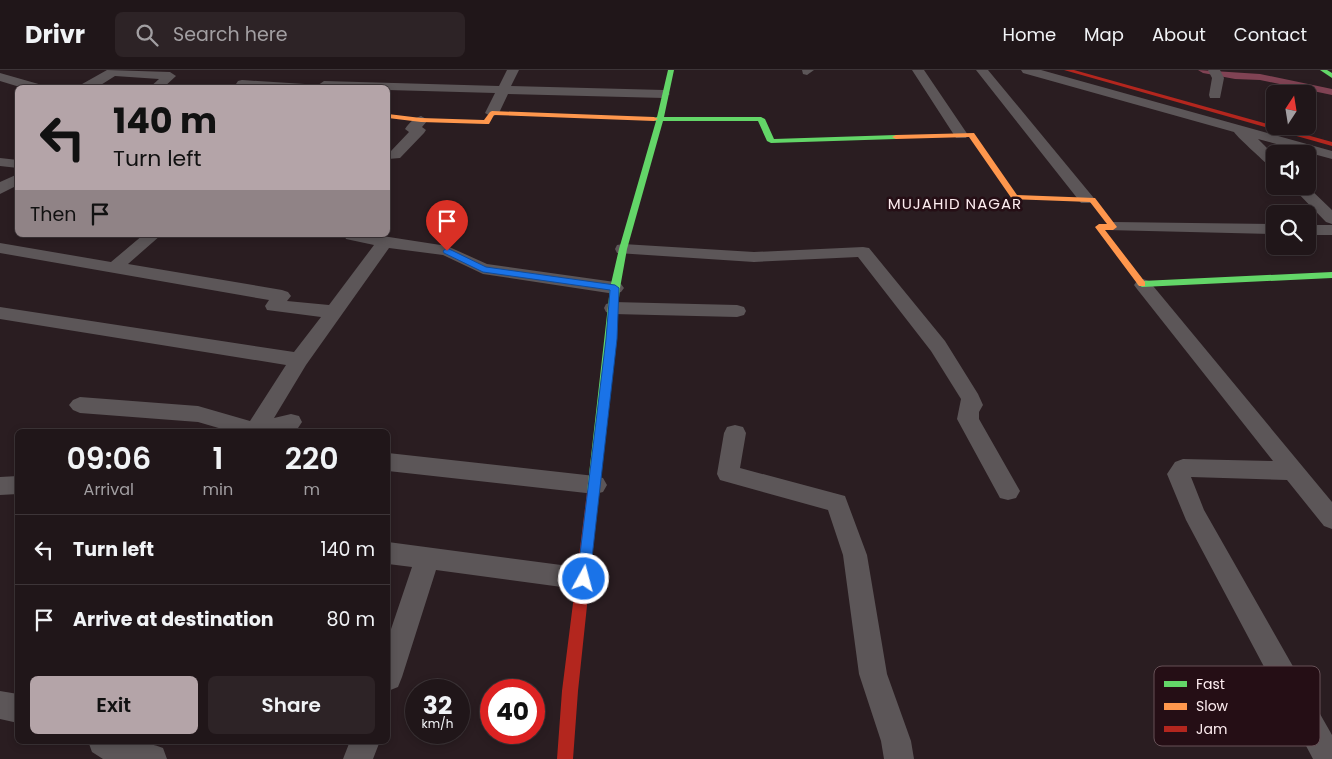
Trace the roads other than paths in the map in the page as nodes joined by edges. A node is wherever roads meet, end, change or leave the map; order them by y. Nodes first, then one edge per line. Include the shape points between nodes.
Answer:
1 (256, 70) edge
2 (514, 70) edge
3 (671, 70) edge
4 (918, 70) edge
5 (982, 70) edge
6 (1026, 70) edge
7 (1067, 70) edge
8 (1101, 70) edge
9 (1323, 70) edge
10 (115, 71) edge
11 (172, 73) edge
12 (1216, 74) edge
13 (1332, 76) edge
14 (0, 77) edge
15 (28, 85) edge
16 (92, 85) edge
17 (158, 85) edge
18 (240, 85) edge
19 (390, 87) edge
20 (502, 90) junction
21 (664, 94) junction
22 (1215, 95) dead end
23 (1217, 112) junction
24 (492, 113) junction
25 (1266, 114) edge
26 (390, 116) edge
27 (660, 119) junction
28 (421, 120) junction
29 (1232, 128) junction
30 (961, 135) junction
31 (1332, 144) edge
32 (390, 155) edge
33 (1266, 155) edge
34 (1332, 155) edge
35 (0, 162) edge
36 (15, 164) edge
37 (15, 180) edge
38 (0, 188) edge
39 (1307, 195) edge
40 (1087, 200) junction
41 (1332, 219) edge
42 (1113, 227) junction
43 (1266, 229) edge
44 (1316, 230) edge
45 (1332, 230) edge
46 (15, 236) edge
47 (151, 237) edge
48 (361, 237) edge
49 (385, 242) junction
50 (0, 247) edge
51 (623, 249) junction
52 (115, 267) junction
53 (1332, 275) edge
54 (1143, 285) junction
55 (615, 288) junction
56 (613, 308) junction
57 (737, 311) dead end
58 (334, 312) junction
59 (0, 313) edge
60 (299, 360) junction
61 (80, 405) dead end
62 (248, 429) edge
63 (256, 429) edge
64 (263, 429) edge
65 (286, 429) edge
66 (735, 433) dead end
67 (390, 462) edge
68 (1292, 471) junction
69 (15, 485) edge
70 (595, 485) junction
71 (0, 486) edge
72 (1008, 491) dead end
73 (1332, 519) edge
74 (390, 553) edge
75 (427, 560) junction
76 (584, 579) junction
77 (1277, 666) edge
78 (390, 671) edge
79 (0, 705) edge
80 (15, 708) edge
81 (364, 744) edge
82 (1320, 744) edge
83 (358, 759) edge
84 (565, 759) edge
85 (899, 759) edge
86 (1328, 759) edge

1 - 18 street
2 - 20 street
3 - 21 main road
4 - 30 street
5 - 40 street
6 - 29 street
7 - 23 main road
8 - 25 main road
9 - 13 main road
10 - 11 street
10 - 16 street
11 - 17 street
12 - 22 street
14 - 15 street
19 - 20 street
20 - 21 street
20 - 24 street
21 - 27 main road
23 - 29 street
23 - 31 main road
24 - 27 main road
24 - 28 main road via 486,122
26 - 28 main road
27 - 30 main road via 761,119 771,141
27 - 51 main road
28 - 32 street via 412,129 419,130 394,155
29 - 33 street
29 - 34 street
30 - 40 main road via 971,135 1014,197
35 - 36 street
37 - 38 street
39 - 41 street
40 - 42 main road via 1092,200
42 - 43 street
42 - 54 main road via 1099,227
44 - 45 street
46 - 50 street
47 - 52 street
48 - 49 street
49 - 55 street via 447,251 483,269
49 - 58 street
50 - 52 street
51 - 55 main road
51 - 72 street via 754,257 863,252 938,346 972,399 968,419
52 - 58 street via 282,296 274,306
53 - 54 main road
54 - 68 street
55 - 56 main road
56 - 57 street
56 - 70 main road
58 - 60 street
59 - 60 street
60 - 63 street
61 - 62 street via 198,414
64 - 65 street via 291,422
66 - 85 street via 728,474 837,503 855,555 873,674
67 - 70 street
68 - 73 street
68 - 77 street via 1183,468 1178,474 1194,513
69 - 71 street
70 - 76 main road
74 - 75 street
75 - 76 street
75 - 78 street
76 - 84 main road
79 - 80 street
81 - 83 street
82 - 86 street

